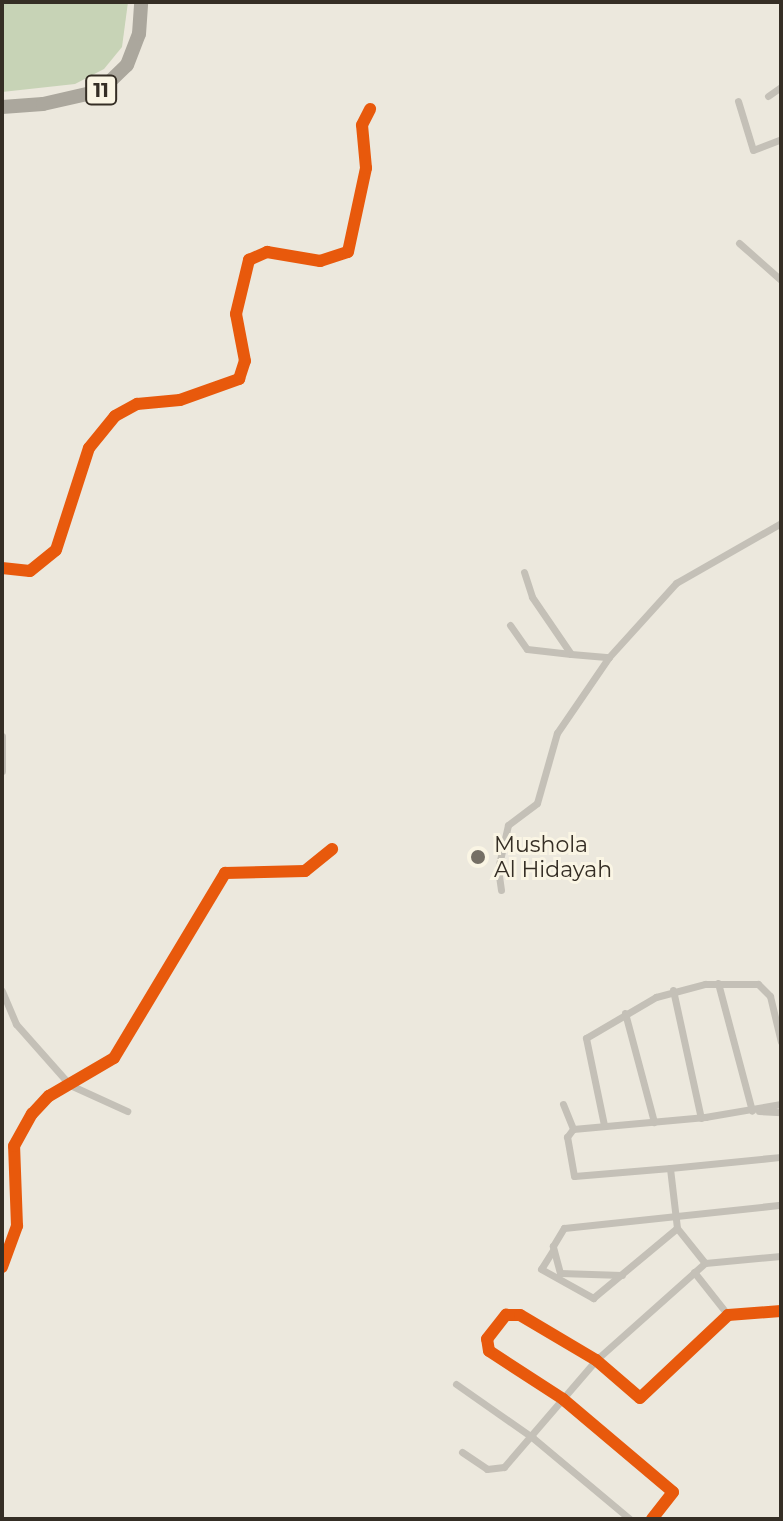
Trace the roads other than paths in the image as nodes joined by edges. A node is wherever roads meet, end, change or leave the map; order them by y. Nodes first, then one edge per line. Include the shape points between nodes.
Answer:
1 (141, 2) edge
2 (781, 87) edge
3 (768, 96) dead end
4 (738, 101) dead end
5 (2, 107) edge
6 (370, 109) dead end
7 (781, 139) edge
8 (739, 243) dead end
9 (781, 280) edge
10 (781, 523) edge
11 (2, 568) edge
12 (524, 572) dead end
13 (510, 625) dead end
14 (571, 654) junction
15 (609, 657) junction
16 (2, 736) edge
17 (2, 771) edge
18 (332, 849) dead end
19 (501, 890) dead end
20 (718, 983) junction
21 (673, 990) junction
22 (2, 991) edge
23 (625, 1013) junction
24 (781, 1042) edge
25 (70, 1085) junction
26 (563, 1104) dead end
27 (781, 1104) edge
28 (127, 1111) dead end
29 (753, 1111) junction
30 (781, 1112) edge
31 (701, 1118) junction
32 (654, 1122) junction
33 (604, 1125) junction
34 (573, 1129) junction
35 (781, 1157) edge
36 (670, 1168) junction
37 (781, 1205) edge
38 (675, 1214) junction
39 (677, 1228) junction
40 (553, 1250) junction
41 (781, 1256) edge
42 (705, 1263) junction
43 (2, 1267) edge
44 (694, 1272) junction
45 (622, 1275) junction
46 (558, 1276) junction
47 (781, 1311) edge
48 (728, 1315) junction
49 (596, 1360) junction
50 (456, 1384) dead end
51 (563, 1399) junction
52 (533, 1438) junction
53 (462, 1452) dead end
54 (630, 1519) edge
55 (652, 1519) edge

1 - 5 highway, 11 via 135,49 118,77 100,91
2 - 3 street
4 - 7 street via 753,150
6 - 11 street via 362,125 366,168 348,252 327,261 272,252 254,256 243,275 236,314 245,361 239,379 180,400 137,404 115,416 89,448 56,550 30,571
8 - 9 street
10 - 15 street via 676,583
12 - 14 street via 529,592
13 - 14 street via 527,649
14 - 15 street
15 - 19 street via 557,733 537,803 512,820 503,840
16 - 17 street
18 - 25 street via 305,871 225,873 131,1036 114,1058
20 - 21 street
20 - 24 street via 765,989
20 - 29 street
21 - 23 street
21 - 31 street
22 - 25 street via 16,1024
23 - 32 street
23 - 33 street via 588,1035 585,1043
25 - 28 street
25 - 43 street via 32,1114 14,1146 17,1226
26 - 34 street
27 - 29 street
29 - 30 street
29 - 31 street
31 - 32 street
32 - 33 street
33 - 34 street
34 - 36 street via 567,1137 574,1176
35 - 36 street
36 - 38 street
37 - 38 street
38 - 39 street
38 - 40 street via 564,1228 555,1237
39 - 42 street
39 - 45 street
40 - 46 street
40 - 46 street via 540,1266
41 - 42 street
42 - 44 street
44 - 48 street
44 - 49 street
45 - 46 street
45 - 46 street via 593,1298
47 - 48 street
48 - 49 street via 640,1398
49 - 51 street
49 - 51 street via 520,1315 506,1315 486,1347
50 - 52 street
51 - 52 street
51 - 55 street via 673,1492
52 - 53 street via 498,1469 487,1469
52 - 54 street

